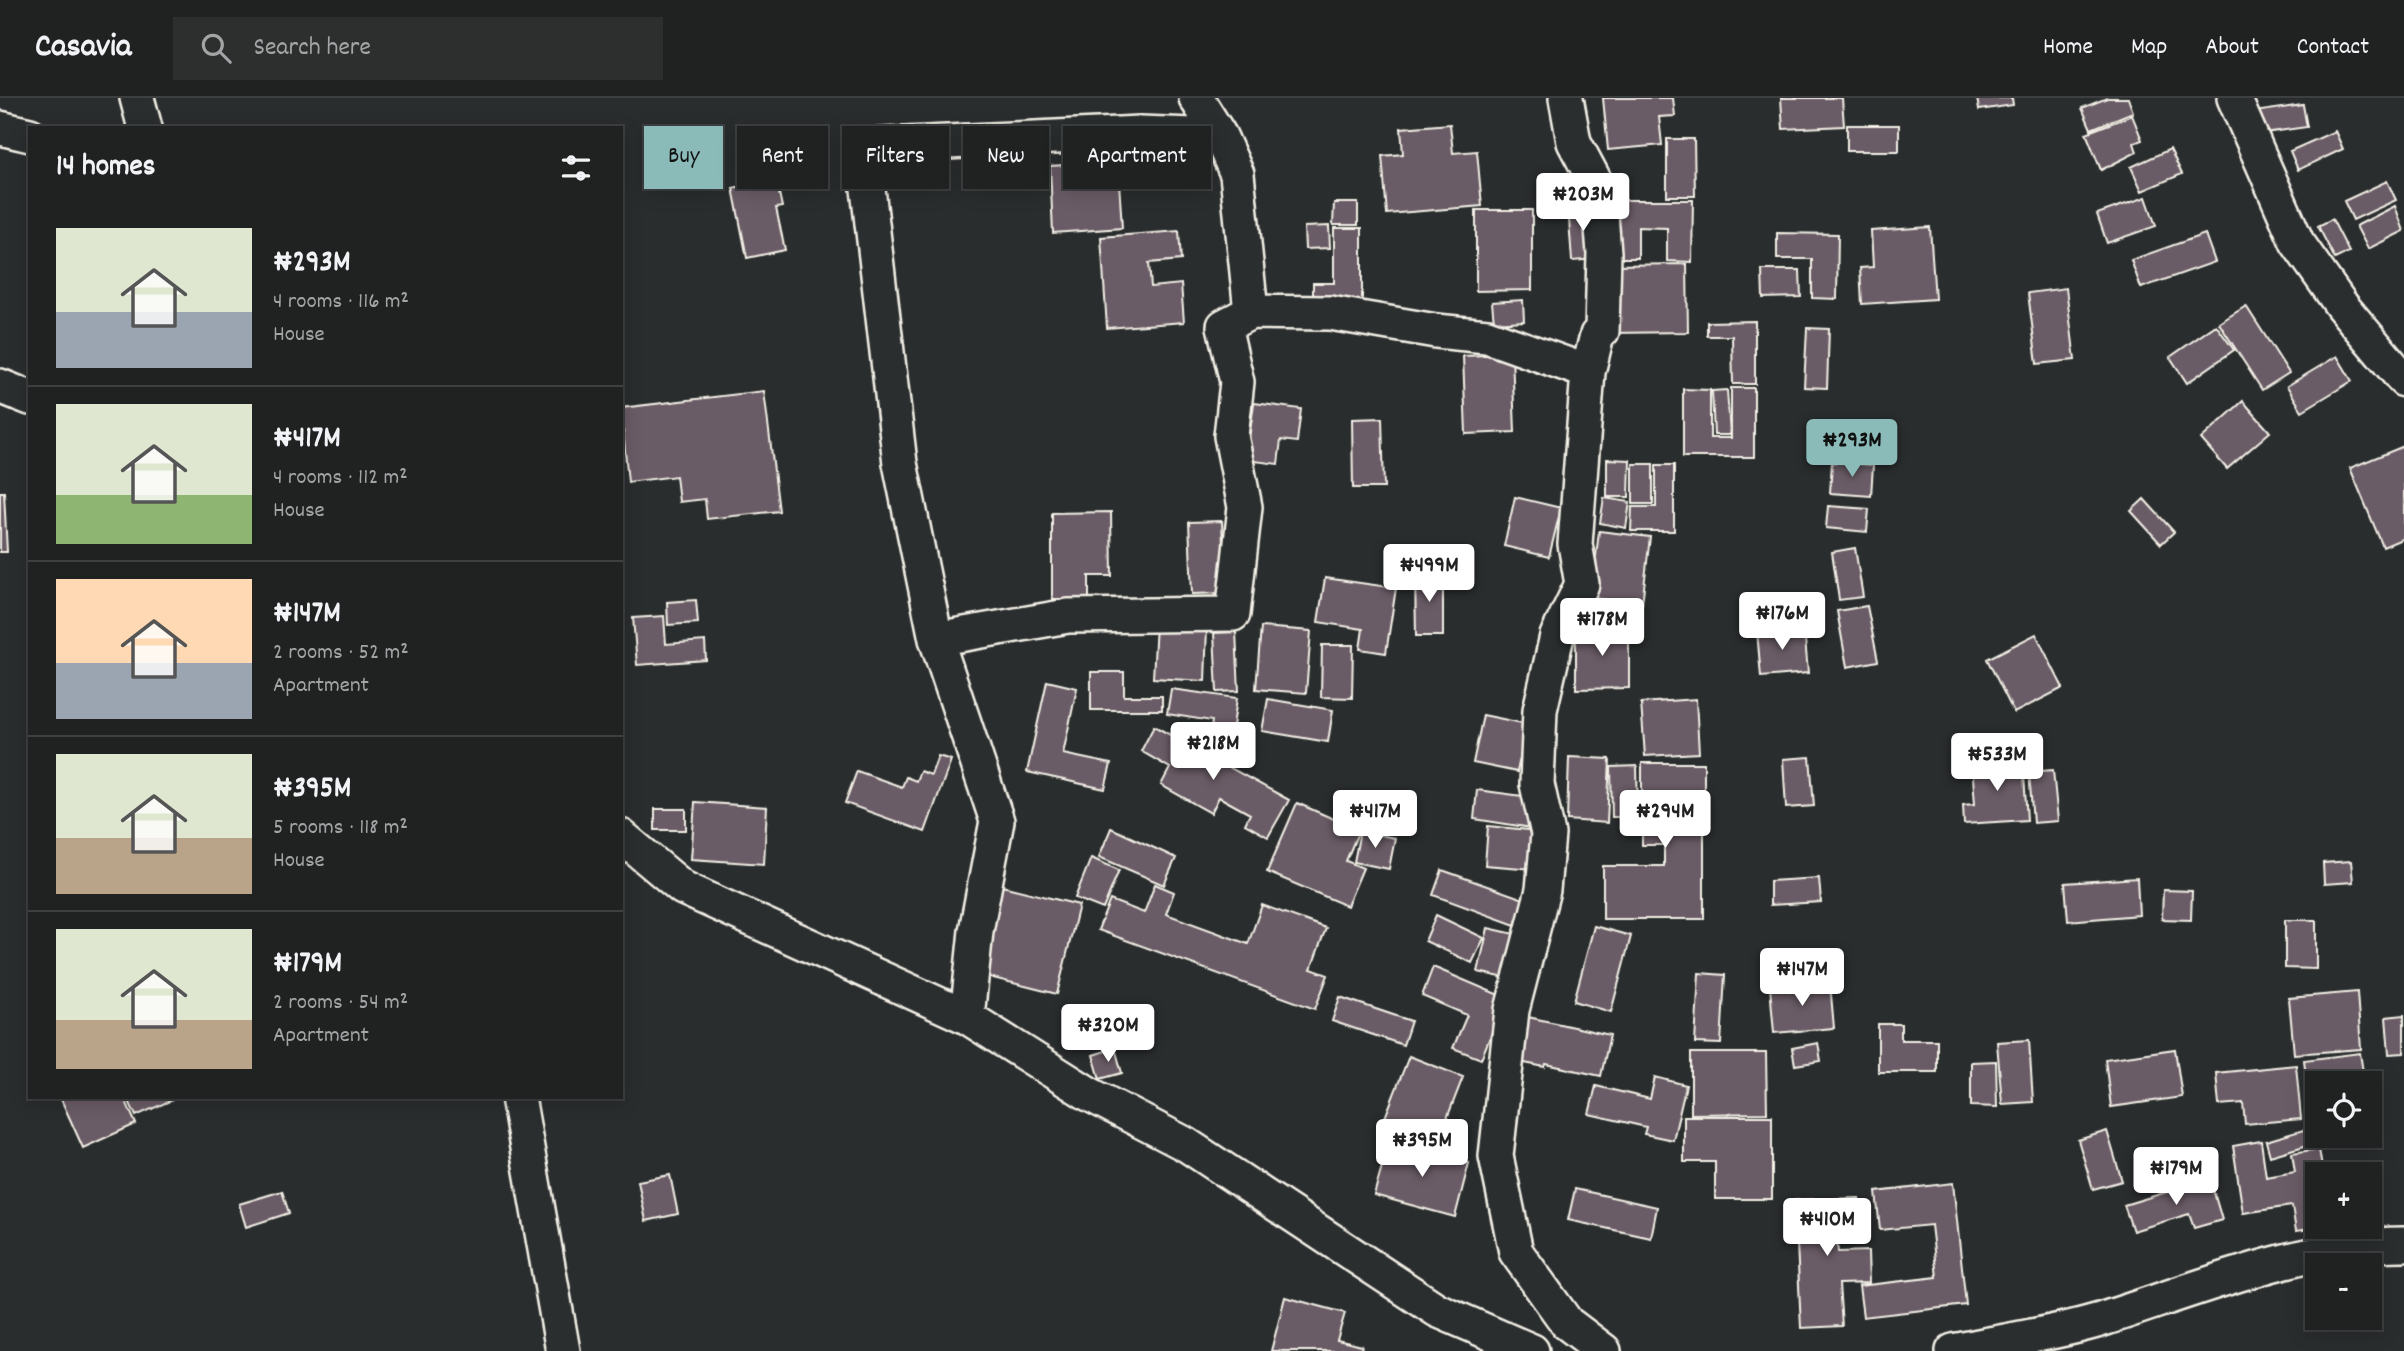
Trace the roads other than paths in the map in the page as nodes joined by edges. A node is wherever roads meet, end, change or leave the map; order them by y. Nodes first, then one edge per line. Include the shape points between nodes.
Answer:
1 (137, 98) edge
2 (1196, 98) edge
3 (1566, 98) edge
4 (2234, 98) edge
5 (144, 126) edge
6 (0, 128) edge
7 (28, 135) edge
8 (1220, 136) junction
9 (1251, 312) junction
10 (1588, 372) junction
11 (2404, 380) edge
12 (0, 386) edge
13 (28, 397) edge
14 (936, 639) junction
15 (623, 838) edge
16 (967, 1017) junction
17 (518, 1099) edge
18 (2404, 1244) edge
19 (563, 1351) edge
20 (1532, 1351) edge
21 (1604, 1351) edge
22 (1953, 1351) edge

1 - 5 street
2 - 8 street
3 - 10 street via 1574,142 1599,189 1604,253 1602,331
4 - 11 street via 2297,243
6 - 7 street
8 - 9 street via 1237,174
8 - 14 street via 1140,133 863,146 900,463
9 - 10 street via 1330,313 1487,336
9 - 14 street via 1224,326 1237,382 1231,436 1245,507 1233,614 1068,616
10 - 21 street via 1575,544 1582,584 1557,636 1539,710 1537,785 1548,834 1543,890 1512,1010 1496,1156 1516,1252 1567,1323
12 - 13 street
14 - 16 street via 997,821 976,931
15 - 16 street via 683,888
16 - 20 street via 1089,1094 1187,1145 1437,1310
17 - 19 street
18 - 22 street via 2301,1259 2096,1321

